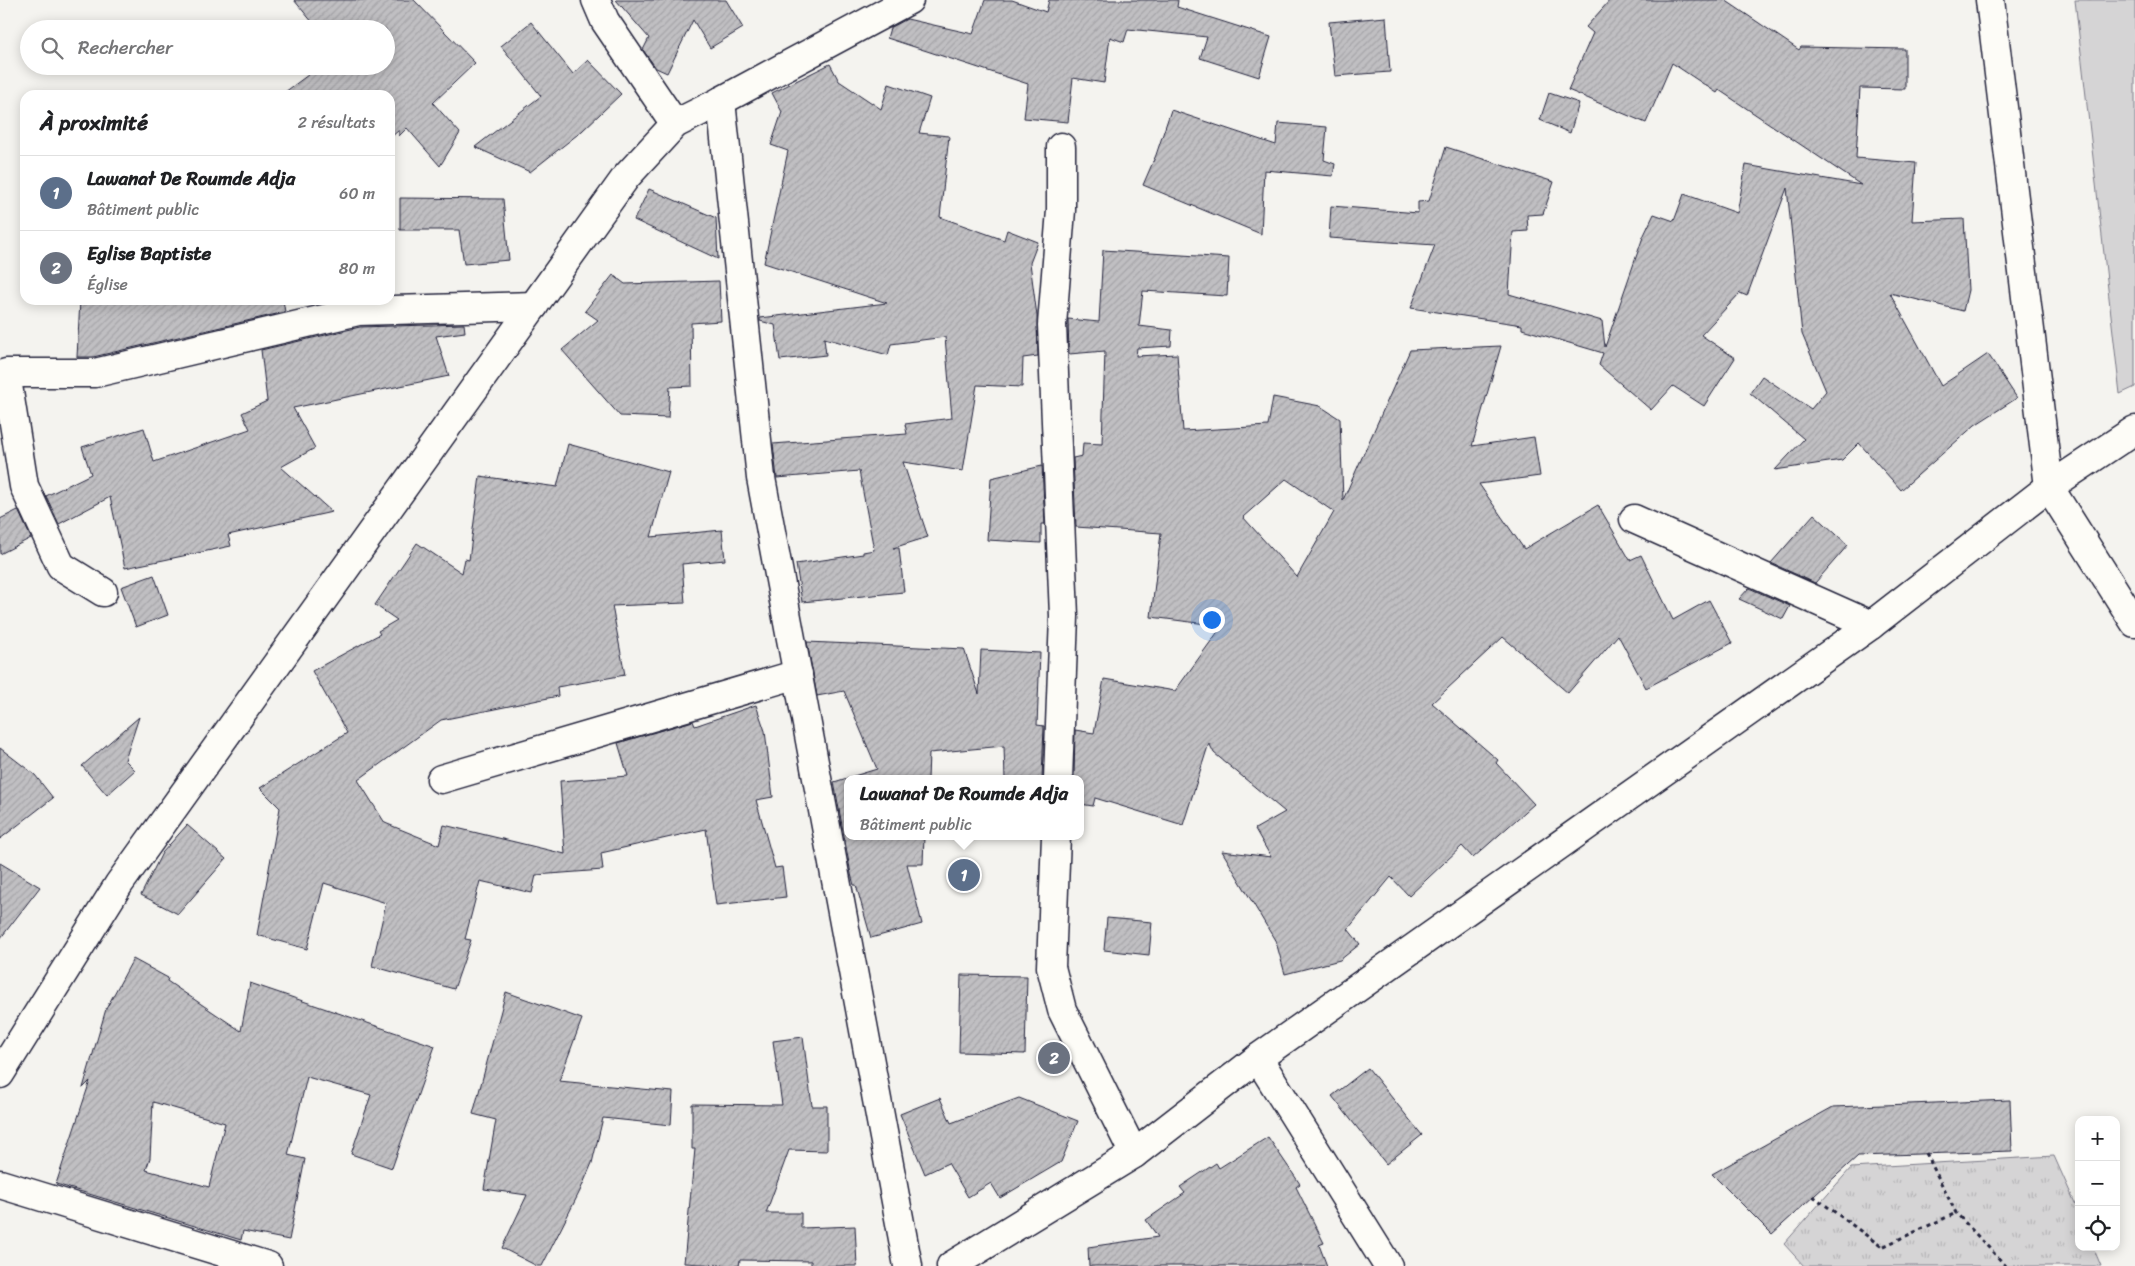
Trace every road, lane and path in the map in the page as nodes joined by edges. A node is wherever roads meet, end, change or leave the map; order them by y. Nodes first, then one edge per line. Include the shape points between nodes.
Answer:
1 (596, 0) edge
2 (909, 0) edge
3 (1990, 0) edge
4 (721, 101) junction
5 (675, 124) junction
6 (1061, 147) dead end
7 (534, 306) junction
8 (2135, 430) edge
9 (2050, 487) junction
10 (1634, 519) dead end
11 (103, 592) dead end
12 (2135, 623) edge
13 (1871, 625) junction
14 (798, 674) junction
15 (1058, 775) edge
16 (441, 779) dead end
17 (1056, 840) edge
18 (1258, 1058) junction
19 (0, 1074) edge
20 (1926, 1153) dead end
21 (1134, 1154) junction
22 (0, 1184) edge
23 (1813, 1196) dead end
24 (1956, 1213) junction
25 (268, 1266) edge
26 (908, 1266) edge
27 (951, 1266) edge
28 (1388, 1266) edge
29 (2006, 1266) edge

1 - 5 street via 605,21
2 - 4 street
3 - 9 street
4 - 5 street
4 - 14 street via 761,478
5 - 7 street via 626,177
6 - 15 street via 1061,210 1052,325 1064,616
7 - 11 street via 358,311 95,373 6,373 24,486 61,566
7 - 19 street via 119,884
8 - 9 street
9 - 12 street
9 - 13 street
10 - 13 street
13 - 18 street
14 - 16 street
14 - 26 street
17 - 21 street via 1051,967 1062,1010
18 - 21 street
18 - 28 street
20 - 24 path
21 - 27 street
22 - 25 street
23 - 24 path via 1882,1248
24 - 29 path

